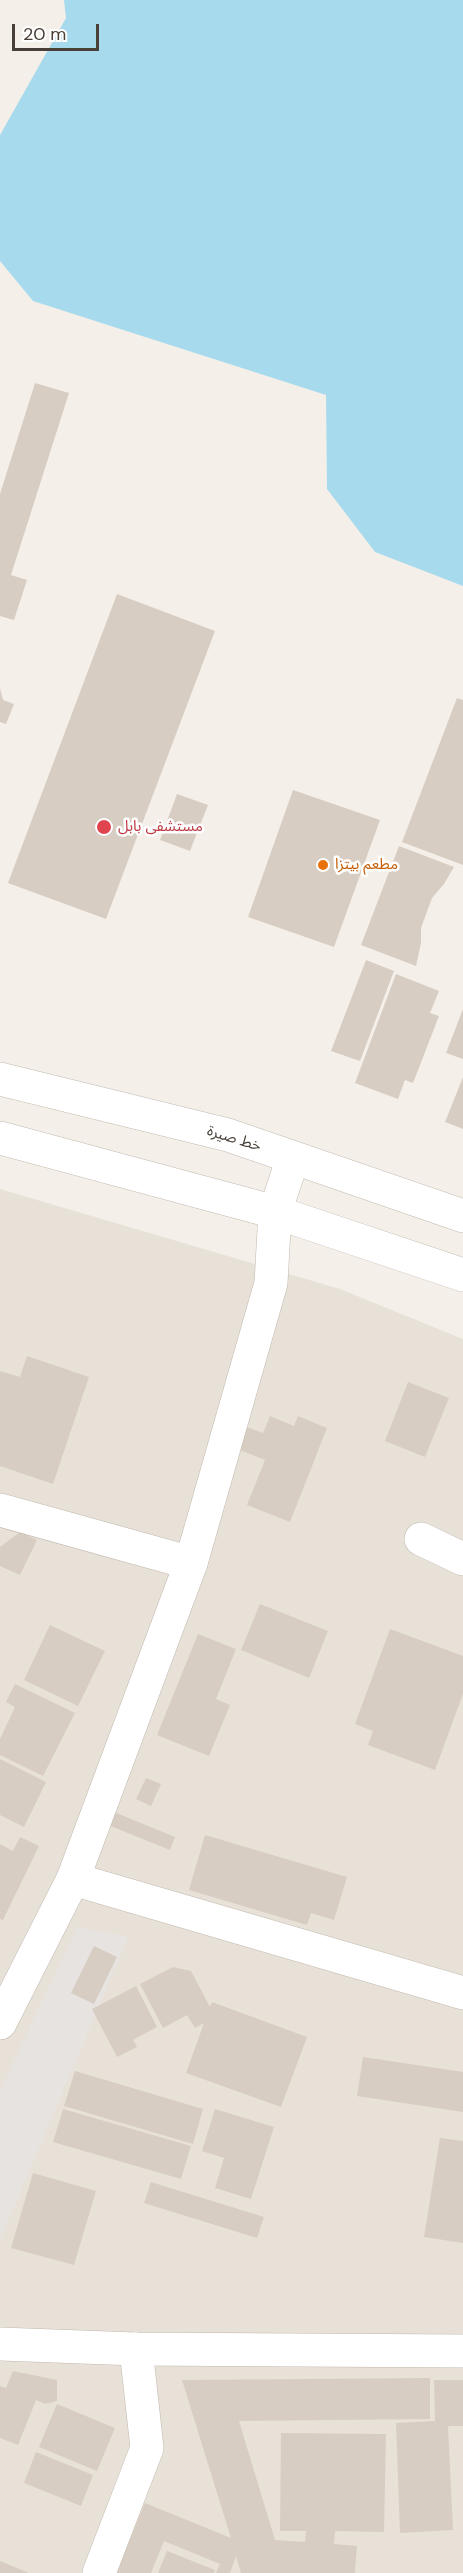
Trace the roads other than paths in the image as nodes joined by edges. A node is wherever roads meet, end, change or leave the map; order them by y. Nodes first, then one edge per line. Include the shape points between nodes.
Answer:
1 (0, 1079) edge
2 (0, 1138) edge
3 (293, 1158) junction
4 (275, 1212) junction
5 (463, 1216) edge
6 (463, 1275) edge
7 (0, 1510) edge
8 (421, 1539) dead end
9 (463, 1559) edge
10 (191, 1563) junction
11 (73, 1879) junction
12 (463, 1993) edge
13 (0, 2023) edge
14 (0, 2344) edge
15 (136, 2349) junction
16 (463, 2351) edge
17 (99, 2573) edge

1 - 3 street, خط صيرة via 228,1135
2 - 4 street
3 - 4 street
3 - 5 street, خط صيرة
4 - 6 street
4 - 10 street via 271,1283
7 - 10 street
8 - 9 street
10 - 11 street
11 - 12 street
11 - 13 street
14 - 15 street
15 - 16 street
15 - 17 street via 147,2448

